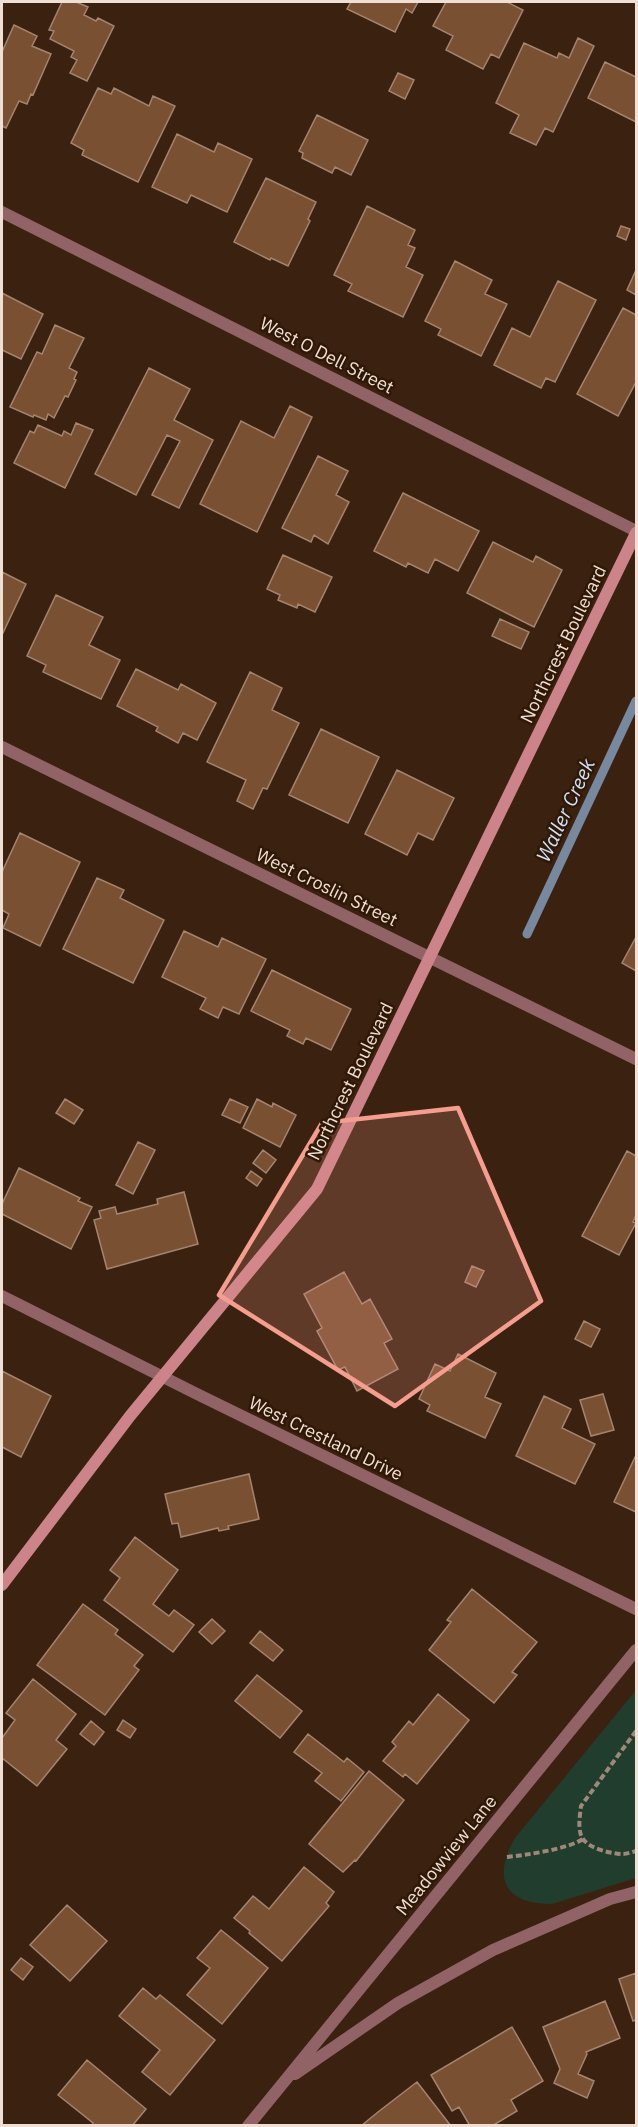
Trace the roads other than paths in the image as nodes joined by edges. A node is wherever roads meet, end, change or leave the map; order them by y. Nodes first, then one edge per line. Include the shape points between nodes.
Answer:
1 (2, 212) edge
2 (636, 532) edge
3 (2, 747) edge
4 (430, 958) junction
5 (636, 1059) edge
6 (2, 1296) edge
7 (162, 1377) junction
8 (2, 1585) edge
9 (636, 1610) edge
10 (636, 1650) edge
11 (636, 1892) edge
12 (283, 2083) junction
13 (248, 2126) edge

1 - 2 street, West O Dell Street
2 - 4 street, Northcrest Boulevard
3 - 4 street, West Croslin Street
4 - 5 street, West Croslin Street
4 - 7 street, Northcrest Boulevard via 316,1189
6 - 7 street, West Crestland Drive
7 - 8 street, Northcrest Boulevard
7 - 9 street, West Crestland Drive
10 - 12 street, Meadowview Lane
11 - 12 street, Meadowview Lane via 610,1899 493,1950 398,2003
12 - 13 street, Meadowview Lane

